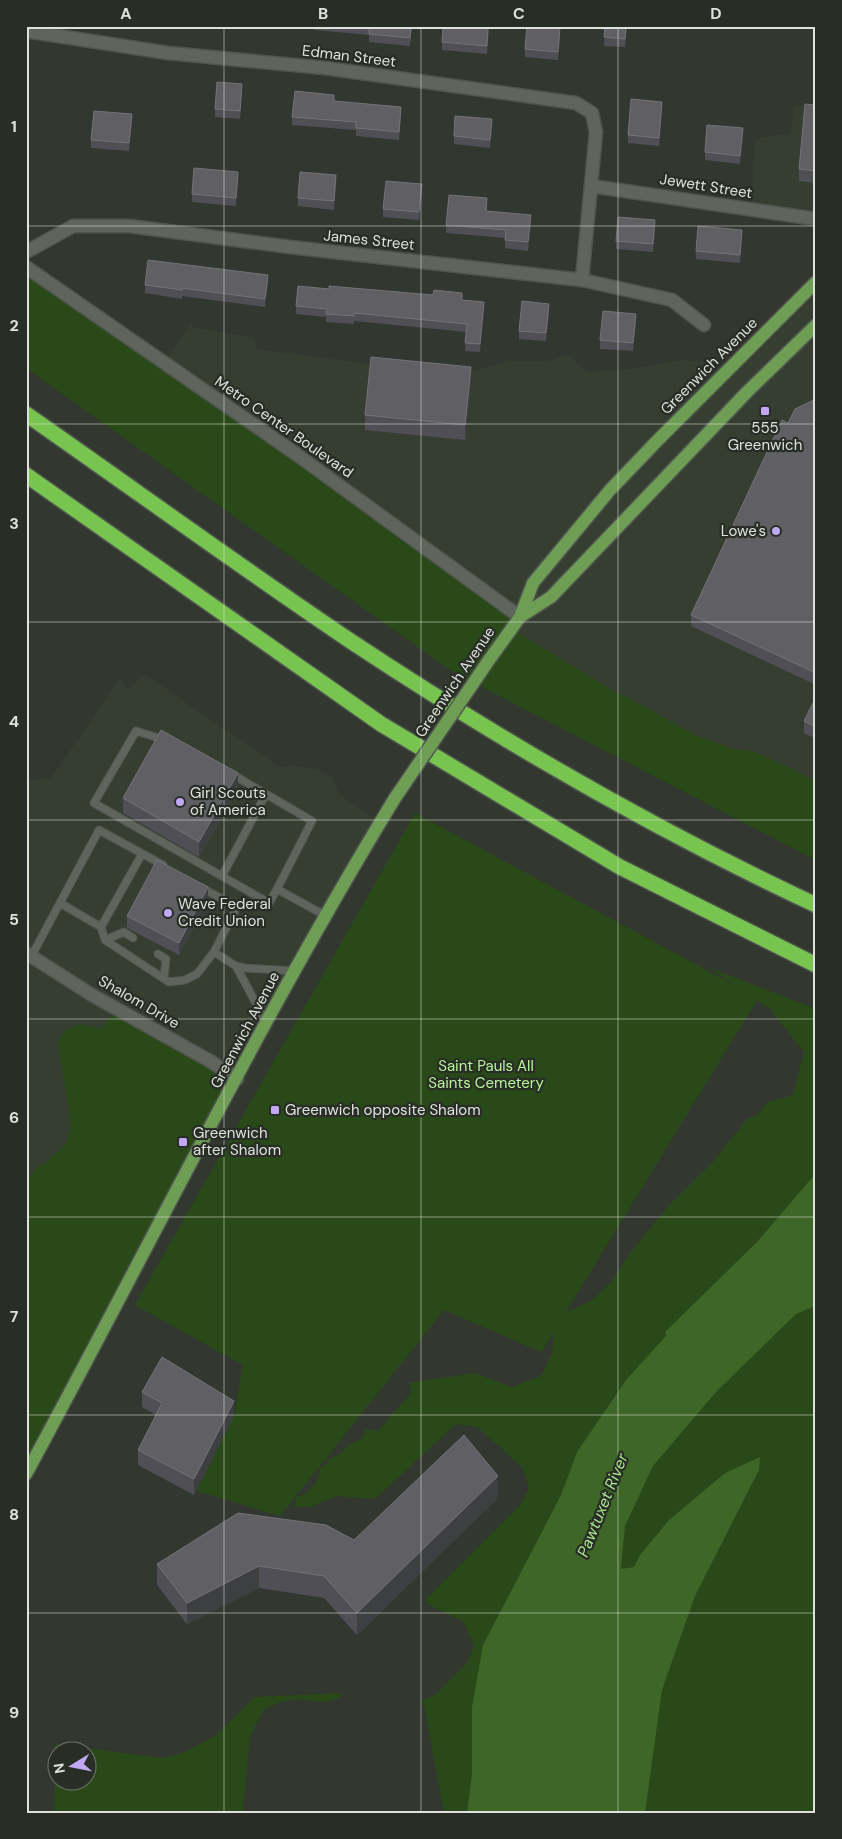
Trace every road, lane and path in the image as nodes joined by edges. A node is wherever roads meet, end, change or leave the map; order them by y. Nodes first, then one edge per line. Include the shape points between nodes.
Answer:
1 (26, 31) edge
2 (591, 186) junction
3 (816, 219) edge
4 (26, 252) edge
5 (26, 267) edge
6 (582, 280) junction
7 (816, 282) edge
8 (704, 325) dead end
9 (816, 326) edge
10 (26, 414) edge
11 (26, 475) edge
12 (520, 617) junction
13 (177, 744) edge
14 (226, 770) edge
15 (266, 794) junction
16 (142, 854) junction
17 (168, 868) edge
18 (222, 876) junction
19 (194, 883) edge
20 (276, 888) junction
21 (60, 904) junction
22 (816, 905) edge
23 (326, 916) junction
24 (101, 927) junction
25 (133, 938) dead end
26 (105, 940) junction
27 (214, 952) junction
28 (158, 954) dead end
29 (28, 955) edge
30 (816, 964) edge
31 (236, 966) junction
32 (295, 971) junction
33 (164, 978) junction
34 (266, 1022) junction
35 (237, 1079) junction
36 (26, 1474) edge

1 - 2 street, Edman Street via 168,53 325,68 576,103 592,113 596,132
2 - 3 street, Jewett Street
2 - 6 street, Edman Street
4 - 6 street, James Street via 73,226 129,226
5 - 12 street, Metro Center Boulevard via 296,454
6 - 8 street, James Street via 672,300
7 - 12 main road, Greenwich Avenue via 605,496 533,583
9 - 12 main road, Greenwich Avenue via 747,392 551,598
10 - 22 highway via 345,637 466,714 635,813
11 - 30 highway via 380,724 620,867
12 - 23 main road, Greenwich Avenue, bridge via 396,798
13 - 18 lane via 136,730 94,803
14 - 15 lane
15 - 18 lane
15 - 20 lane via 312,821
16 - 17 lane
16 - 21 lane via 99,830
16 - 24 lane
18 - 20 lane via 269,903
19 - 27 lane via 237,907
20 - 23 lane
21 - 24 lane
21 - 29 lane
23 - 32 main road, Greenwich Avenue
24 - 26 lane
25 - 26 lane via 124,932
26 - 33 lane
27 - 31 lane
27 - 33 lane via 198,974 169,982
28 - 33 lane via 166,959
29 - 35 street, Shalom Drive
31 - 32 lane
31 - 34 lane
32 - 34 main road, Greenwich Avenue
34 - 35 main road, Greenwich Avenue
35 - 36 main road, Greenwich Avenue

